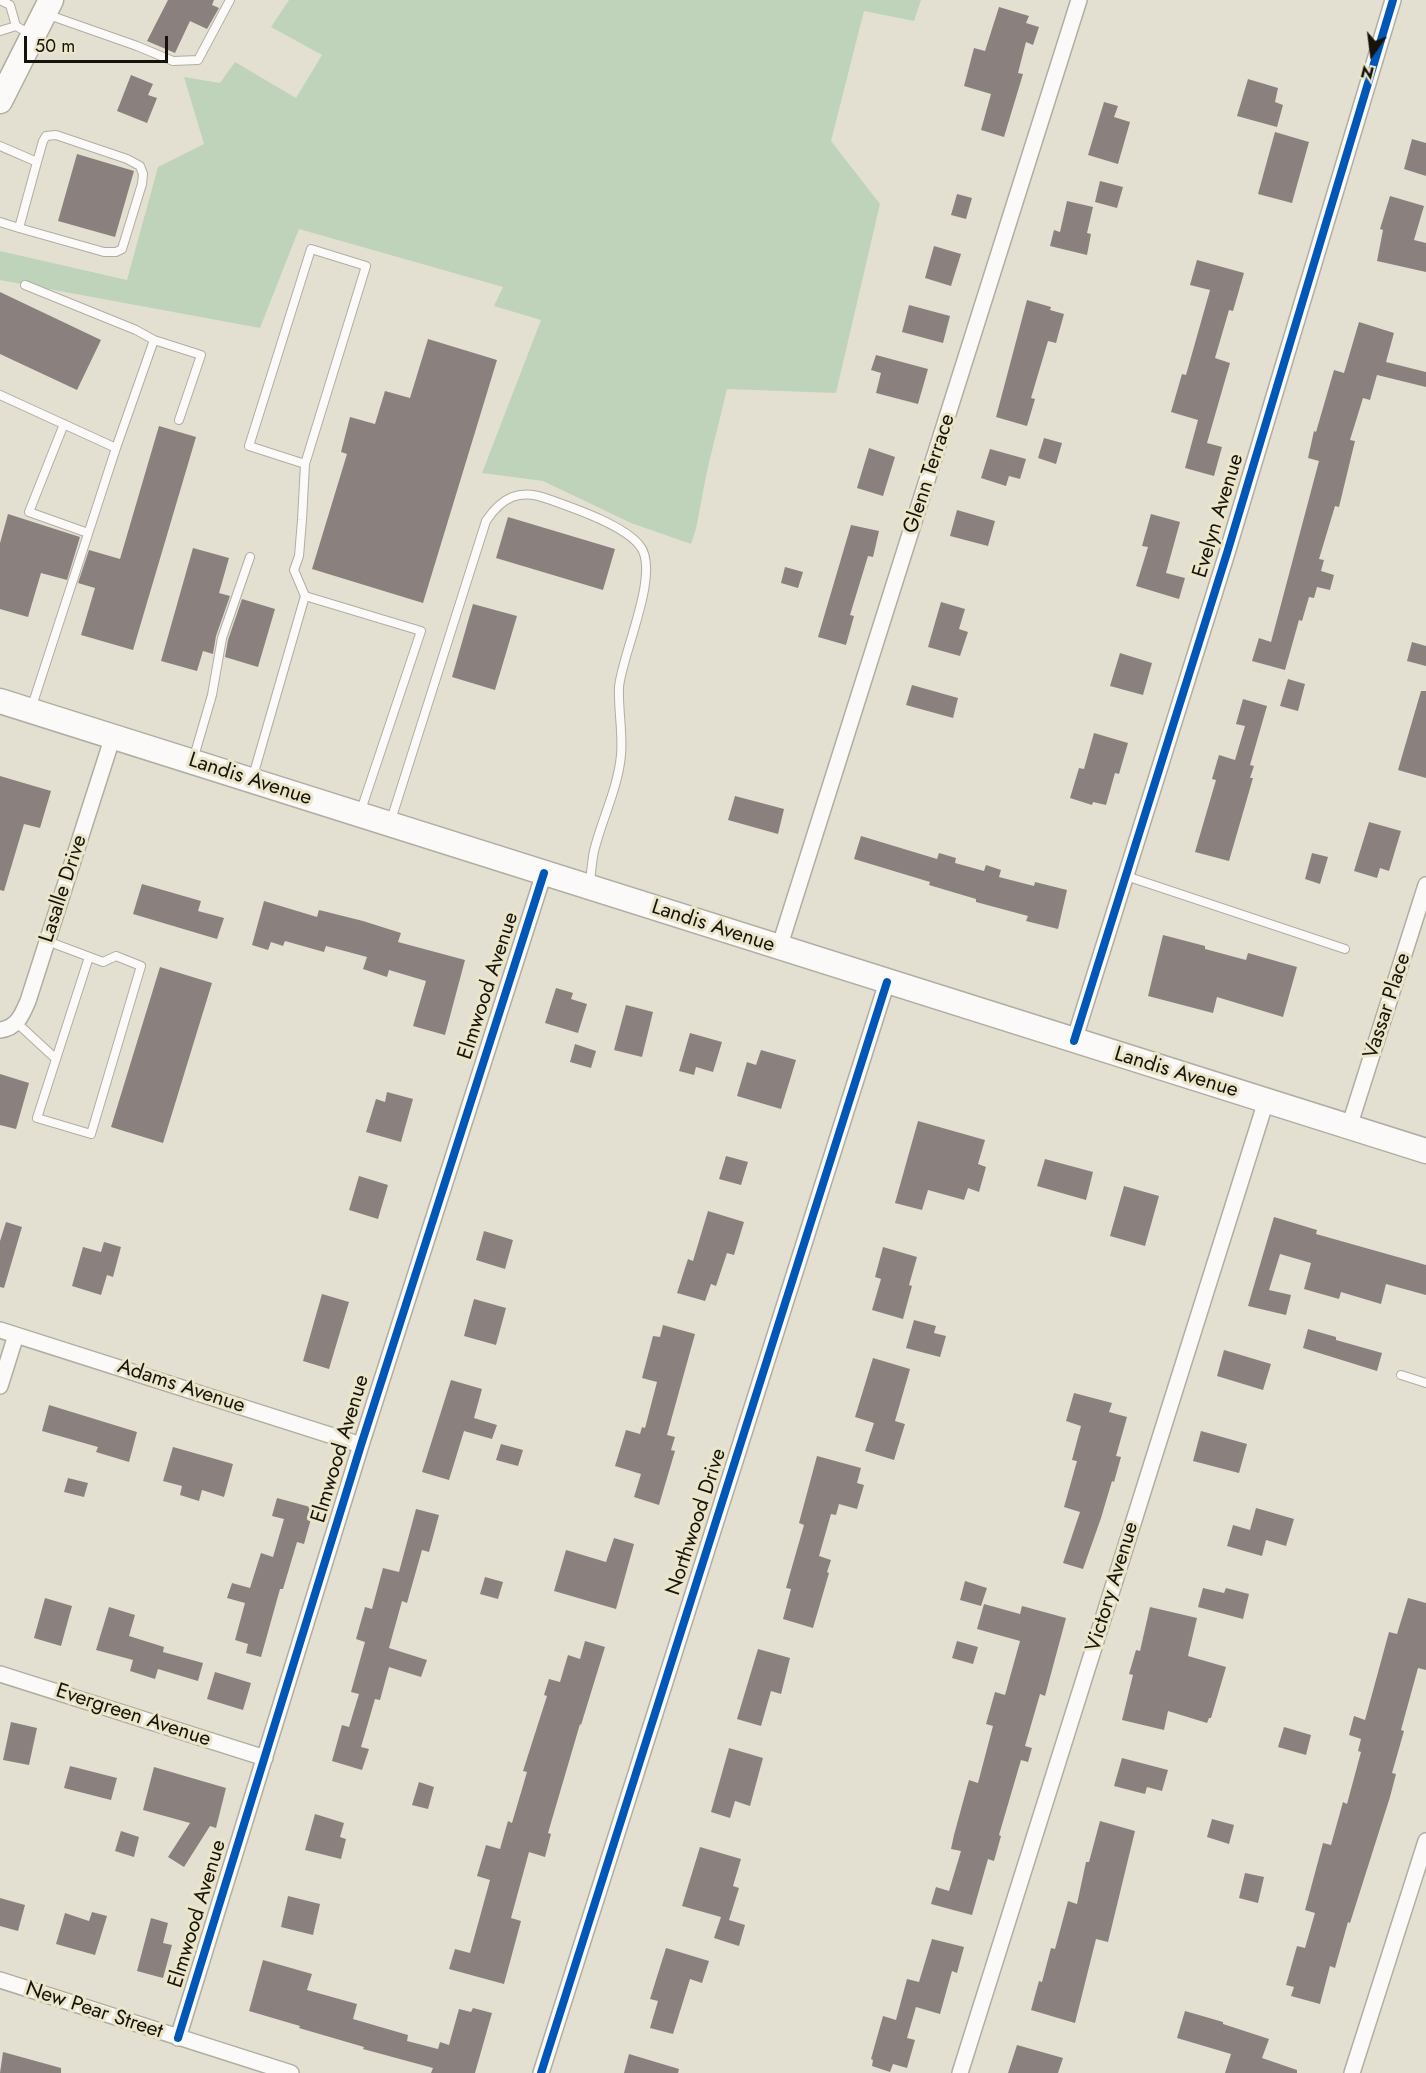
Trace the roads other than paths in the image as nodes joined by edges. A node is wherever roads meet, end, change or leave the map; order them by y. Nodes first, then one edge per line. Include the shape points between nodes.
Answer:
1 (0, 0) edge
2 (230, 0) edge
3 (1079, 0) edge
4 (1394, 0) edge
5 (48, 7) edge
6 (0, 31) edge
7 (25, 31) junction
8 (0, 101) edge
9 (0, 146) edge
10 (37, 162) junction
11 (0, 222) edge
12 (20, 228) junction
13 (25, 285) dead end
14 (154, 340) junction
15 (0, 395) edge
16 (179, 420) dead end
17 (64, 424) junction
18 (116, 448) junction
19 (304, 464) junction
20 (88, 533) junction
21 (250, 557) dead end
22 (305, 596) junction
23 (0, 701) edge
24 (31, 711) junction
25 (113, 736) junction
26 (192, 761) junction
27 (252, 780) junction
28 (359, 814) junction
29 (390, 824) junction
30 (544, 873) junction
31 (1126, 876) junction
32 (1426, 885) edge
33 (589, 887) junction
34 (47, 941) junction
35 (780, 948) junction
36 (1345, 949) dead end
37 (89, 957) junction
38 (887, 982) junction
39 (17, 1023) junction
40 (0, 1030) edge
41 (1074, 1041) junction
42 (56, 1059) junction
43 (1266, 1101) junction
44 (1349, 1127) junction
45 (1426, 1151) edge
46 (0, 1330) edge
47 (16, 1335) junction
48 (1401, 1375) dead end
49 (1426, 1383) edge
50 (0, 1386) edge
51 (361, 1445) junction
52 (0, 1674) edge
53 (266, 1758) junction
54 (1426, 1841) edge
55 (0, 1980) edge
56 (178, 2038) junction
57 (291, 2073) edge
58 (542, 2073) edge
59 (960, 2073) edge
60 (1352, 2073) edge

1 - 7 lane via 10,5
2 - 5 lane via 198,60 172,62
3 - 35 street, Glenn Terrace
4 - 31 street, Evelyn Avenue
5 - 7 main road
6 - 7 lane
7 - 8 main road
9 - 10 lane
10 - 12 lane
10 - 12 lane via 46,136 56,135 140,166 142,184 123,249 116,252
11 - 12 lane
13 - 14 lane
14 - 16 lane via 201,355
14 - 18 lane
15 - 17 lane
17 - 18 lane
17 - 20 lane via 29,512
18 - 20 lane
19 - 19 lane via 366,266 311,249 249,446
19 - 22 lane via 300,547 294,570
20 - 24 lane
21 - 26 lane via 222,638 212,695
22 - 27 lane
22 - 28 lane via 421,631
23 - 24 main road, Landis Avenue
24 - 25 main road, Landis Avenue
25 - 26 main road, Landis Avenue
25 - 34 street, Lasalle Drive
26 - 27 main road, Landis Avenue
27 - 28 main road, Landis Avenue
28 - 29 main road, Landis Avenue
29 - 30 main road, Landis Avenue
29 - 33 lane via 486,521 506,499 523,494 541,496 619,529 641,546 646,565 645,585 619,686 621,755 594,852
30 - 33 main road, Landis Avenue
30 - 51 street, Elmwood Avenue
31 - 36 lane
31 - 41 street, Evelyn Avenue
32 - 44 street, Vassar Place
33 - 35 main road, Landis Avenue
34 - 37 lane
34 - 39 street, Lasalle Drive
35 - 38 main road, Landis Avenue
37 - 42 lane
37 - 42 lane via 103,962 116,956 141,966 91,1134 37,1118
38 - 41 main road, Landis Avenue
38 - 58 street, Northwood Drive
39 - 40 street
39 - 42 lane
41 - 43 main road, Landis Avenue
43 - 44 main road, Landis Avenue
43 - 59 street, Victory Avenue
44 - 45 main road, Landis Avenue
46 - 47 street, Adams Avenue
47 - 50 street
47 - 51 street, Adams Avenue
48 - 49 lane
51 - 53 street, Elmwood Avenue
52 - 53 street, Evergreen Avenue
53 - 56 street, Elmwood Avenue
54 - 60 street
55 - 56 street, New Pear Street
56 - 57 street, New Pear Street

